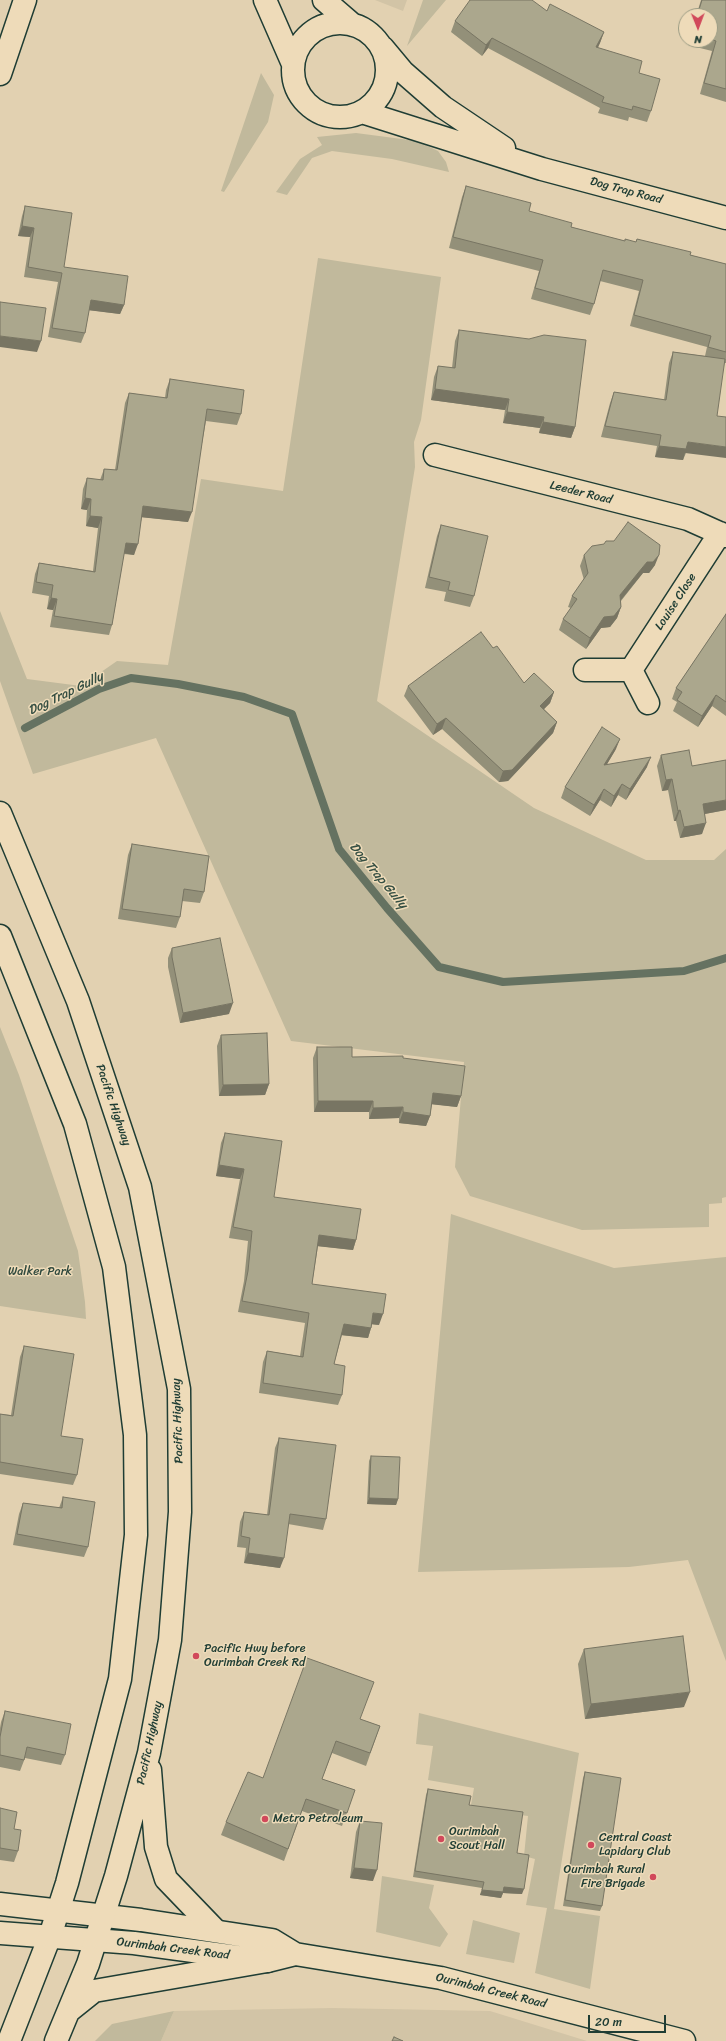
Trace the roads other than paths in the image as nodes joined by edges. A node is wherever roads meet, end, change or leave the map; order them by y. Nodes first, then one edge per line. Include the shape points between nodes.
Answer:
1 (25, 0) edge
2 (265, 0) edge
3 (324, 0) edge
4 (353, 25) junction
5 (381, 46) junction
6 (293, 64) junction
7 (0, 74) edge
8 (362, 112) junction
9 (526, 164) junction
10 (726, 218) edge
11 (434, 455) dead end
12 (723, 534) edge
13 (585, 670) dead end
14 (631, 670) junction
15 (648, 703) dead end
16 (0, 813) edge
17 (0, 936) edge
18 (149, 1753) junction
19 (0, 1904) edge
20 (58, 1910) junction
21 (104, 1916) junction
22 (216, 1931) junction
23 (0, 1933) edge
24 (50, 1936) junction
25 (96, 1940) junction
26 (295, 1954) junction
27 (267, 1961) junction
28 (69, 2011) junction
29 (0, 2036) edge
30 (0, 2041) edge
31 (9, 2041) edge
32 (56, 2041) edge
33 (684, 2041) edge

1 - 7 main road
2 - 6 main road
3 - 4 main road
4 - 5 main road via 365,29
4 - 6 main road via 337,23 322,27 308,36 298,48
5 - 8 main road via 387,61 387,76 383,90 374,103
5 - 9 main road, Dog Trap Road via 403,72 443,107
6 - 8 main road via 296,87 310,106 335,117 349,117
8 - 9 main road, Dog Trap Road
9 - 10 main road, Dog Trap Road
11 - 12 main road, Leeder Road via 688,518
12 - 14 main road, Louise Close
13 - 14 main road
14 - 15 main road
16 - 18 main road, Pacific Highway via 78,1001 140,1187 179,1389 180,1512 170,1640
17 - 20 main road via 75,1124 114,1267 135,1435 136,1535 120,1679
18 - 21 main road, Pacific Highway
18 - 22 main road via 156,1847 166,1880
19 - 20 main road, Ourimbah Creek Road
20 - 21 main road, Ourimbah Creek Road
20 - 24 main road
21 - 22 main road, Ourimbah Creek Road
21 - 25 main road, Pacific Highway
22 - 26 main road, Ourimbah Creek Road via 272,1940
23 - 24 main road, Ourimbah Creek Road
24 - 25 main road, Ourimbah Creek Road
24 - 31 main road
25 - 27 main road, Ourimbah Creek Road
25 - 28 main road, Pacific Highway
26 - 27 main road, Ourimbah Creek Road
26 - 33 main road, Ourimbah Creek Road via 441,1978
27 - 28 main road via 94,1991
28 - 32 main road, Pacific Highway
29 - 30 main road

